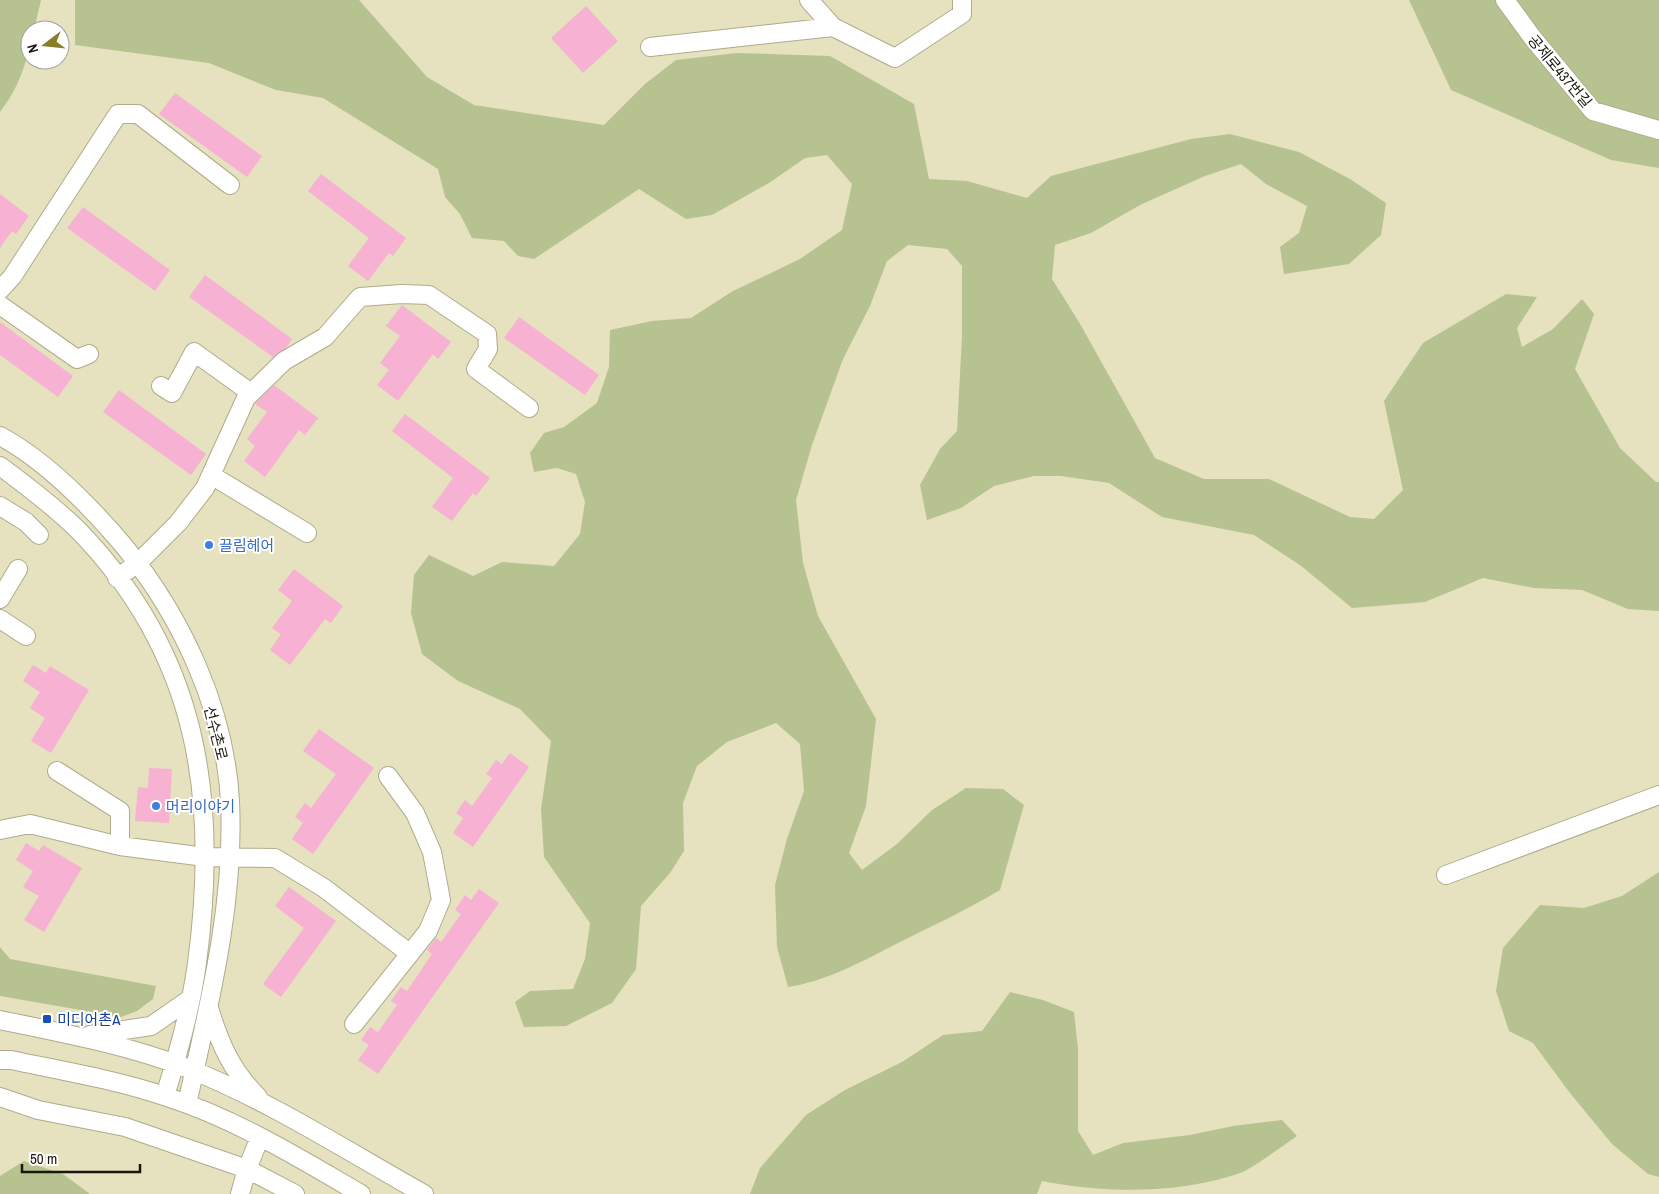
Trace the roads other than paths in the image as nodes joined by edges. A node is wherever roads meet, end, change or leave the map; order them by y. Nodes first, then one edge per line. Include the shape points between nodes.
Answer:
1 (809, 0) edge
2 (962, 0) edge
3 (1505, 0) edge
4 (833, 27) junction
5 (650, 47) dead end
6 (1659, 130) edge
7 (230, 185) dead end
8 (0, 290) edge
9 (0, 305) edge
10 (89, 354) dead end
11 (161, 386) dead end
12 (251, 393) junction
13 (529, 408) dead end
14 (0, 436) edge
15 (0, 466) edge
16 (211, 475) junction
17 (0, 506) edge
18 (307, 534) dead end
19 (39, 535) dead end
20 (138, 563) junction
21 (18, 568) dead end
22 (117, 578) junction
23 (0, 599) edge
24 (0, 619) edge
25 (26, 636) dead end
26 (57, 771) dead end
27 (388, 776) dead end
28 (1659, 795) edge
29 (0, 830) edge
30 (120, 846) junction
31 (205, 857) junction
32 (229, 857) junction
33 (1446, 875) dead end
34 (409, 953) junction
35 (190, 999) junction
36 (208, 1007) junction
37 (0, 1020) edge
38 (354, 1024) dead end
39 (78, 1036) junction
40 (0, 1060) edge
41 (174, 1064) junction
42 (194, 1072) junction
43 (165, 1096) junction
44 (0, 1097) edge
45 (187, 1104) junction
46 (268, 1106) junction
47 (260, 1137) junction
48 (247, 1169) junction
49 (240, 1194) edge
50 (295, 1194) edge
51 (361, 1194) edge
52 (424, 1194) edge

1 - 4 street
2 - 4 street via 962,14 895,58
3 - 6 street, 공제로437번길 via 1593,111
4 - 5 street
7 - 8 street via 138,114 118,114 12,277
9 - 10 street via 77,359
11 - 12 street via 172,393 194,352
12 - 13 street via 284,361 325,337 360,297 429,295 487,334 488,349 476,369
12 - 16 street
14 - 20 street, 선수촌로 via 51,472 97,514
15 - 22 street, 선수촌로 via 79,532
16 - 18 street
16 - 20 street via 178,523
17 - 19 street via 26,522
20 - 22 street
20 - 32 street, 선수촌로 via 169,608 191,652 211,708 224,756 230,801
21 - 23 street
22 - 31 street, 선수촌로 via 156,637 187,715 199,761
24 - 25 street
26 - 30 street via 120,810
27 - 34 street via 415,813 432,852 441,900 428,931
28 - 33 street
29 - 30 street via 30,824
30 - 31 street
31 - 32 street
31 - 35 street, 선수촌로 via 197,964
32 - 34 street via 275,858 324,888
32 - 36 street, 선수촌로 via 218,964
34 - 38 street
35 - 39 street via 151,1026
35 - 41 street, 선수촌로
36 - 42 street, 선수촌로
36 - 46 street via 223,1051 242,1082
37 - 39 street
39 - 41 street
40 - 43 street
41 - 42 street
41 - 43 street, 선수촌로
42 - 45 street, 선수촌로
42 - 46 street
43 - 45 street
44 - 48 street via 38,1110 125,1127
45 - 47 street
46 - 52 street
47 - 48 street
47 - 51 street
48 - 49 street
48 - 50 street

